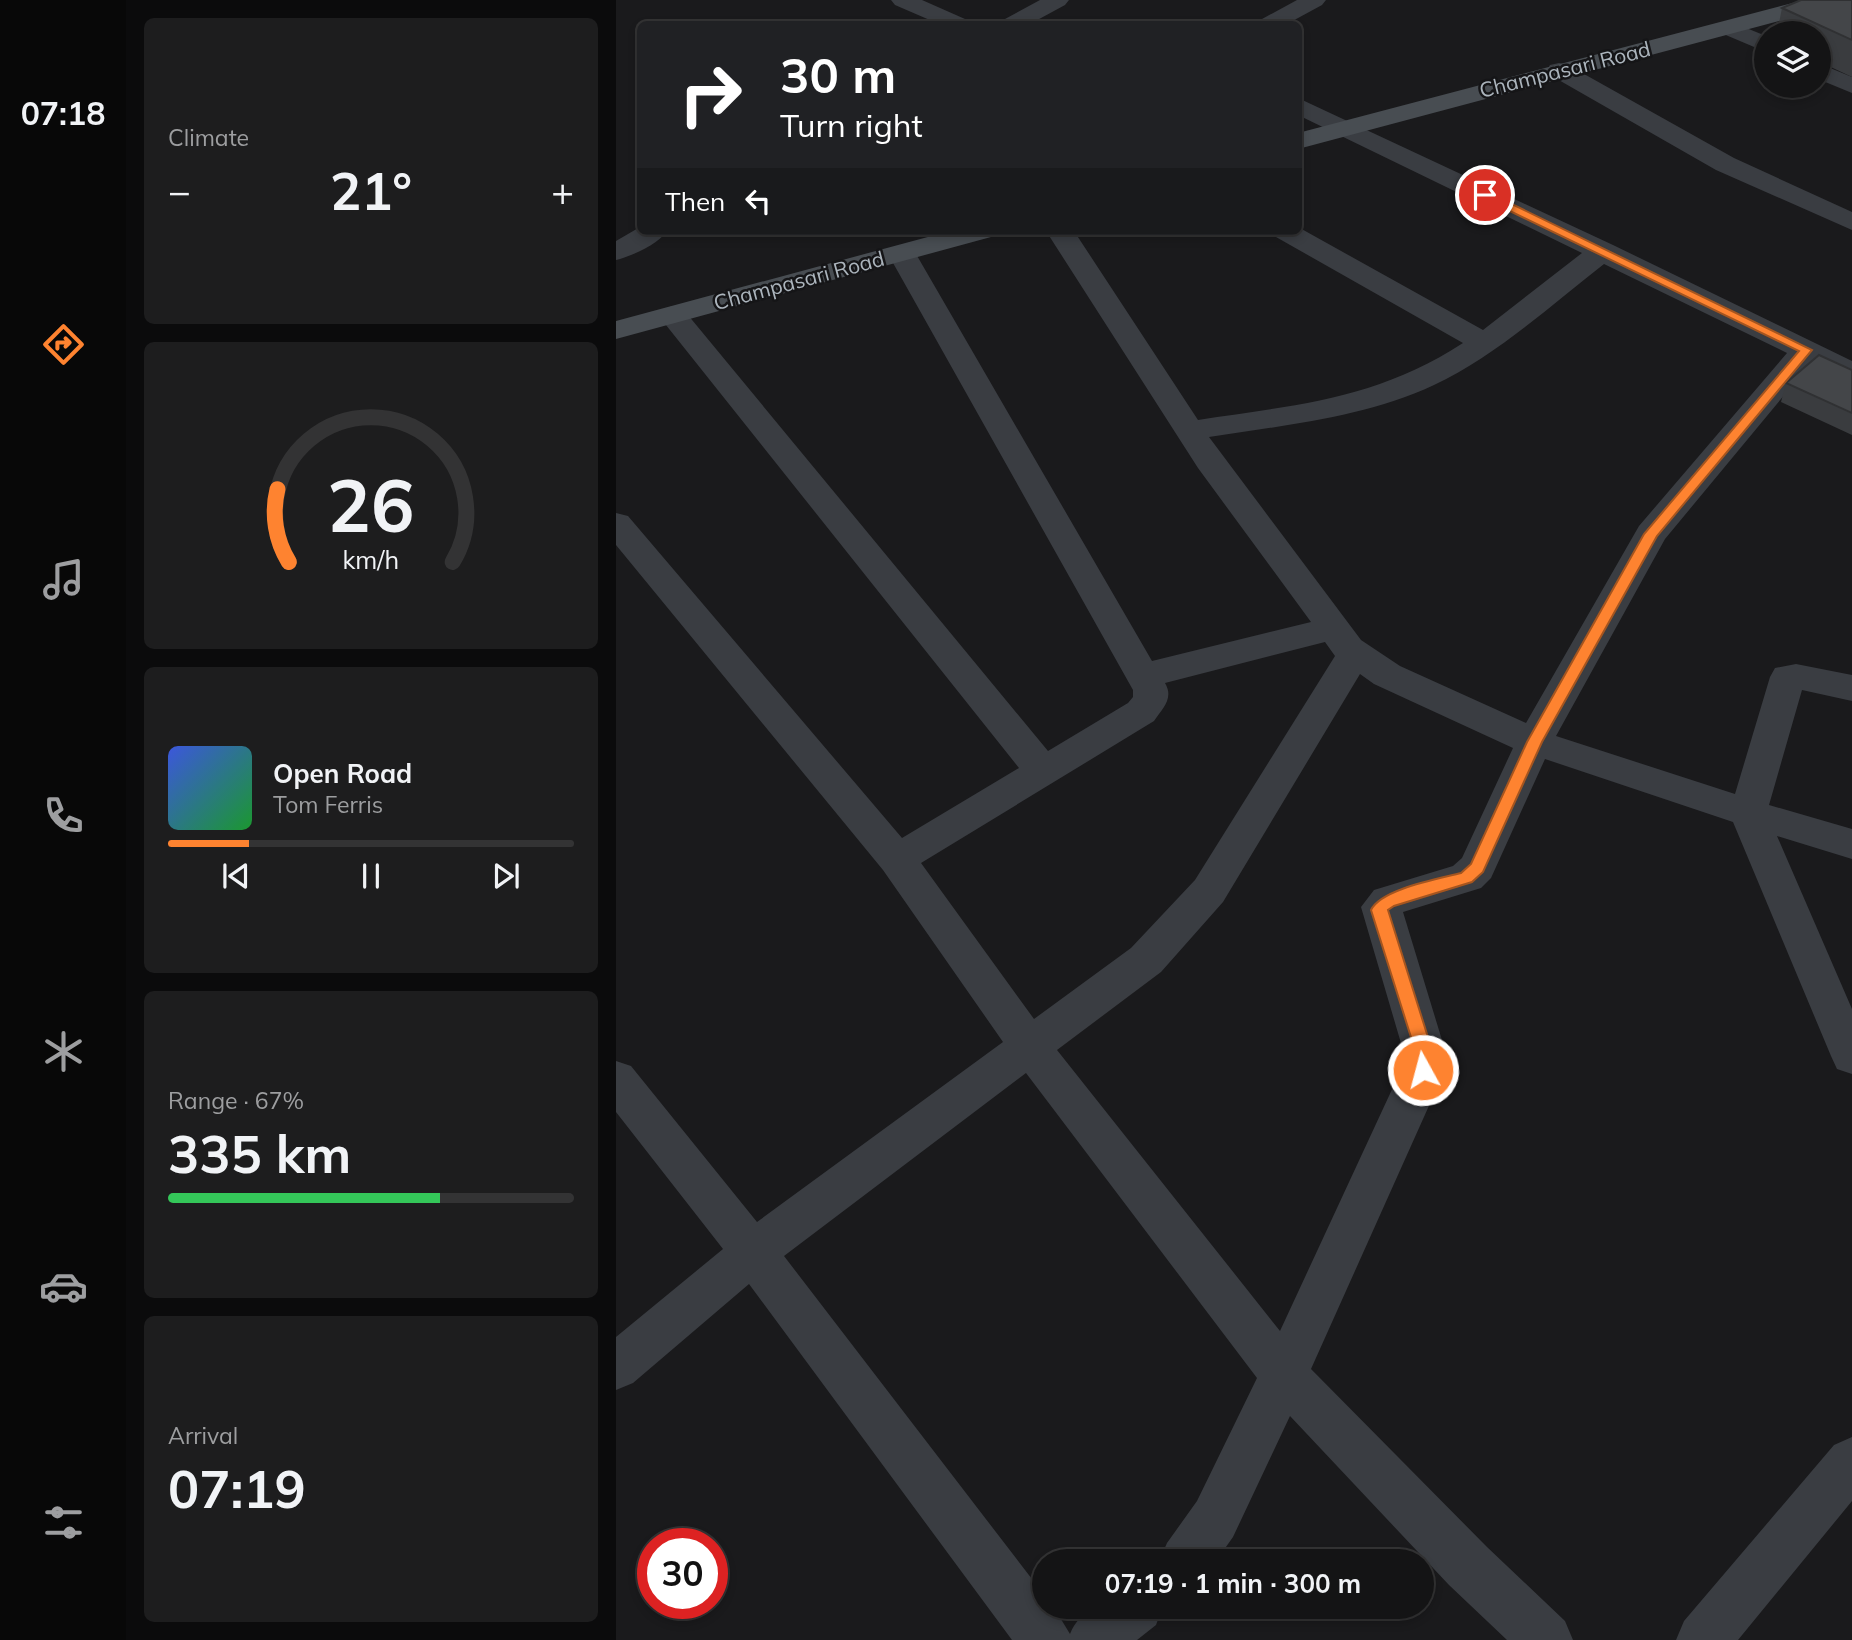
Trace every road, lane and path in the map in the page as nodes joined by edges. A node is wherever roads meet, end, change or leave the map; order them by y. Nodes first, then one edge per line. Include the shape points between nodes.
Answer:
1 (903, 0) edge
2 (1056, 0) edge
3 (1314, 0) edge
4 (1831, 0) edge
5 (950, 21) edge
6 (1018, 21) edge
7 (1276, 21) edge
8 (1730, 28) junction
9 (1754, 39) edge
10 (1559, 70) junction
11 (1831, 76) edge
12 (1852, 86) edge
13 (1302, 107) edge
14 (1345, 127) junction
15 (1302, 140) edge
16 (1852, 222) edge
17 (646, 235) edge
18 (967, 235) edge
19 (1063, 235) edge
20 (1293, 235) edge
21 (1603, 251) junction
22 (616, 252) edge
23 (902, 254) junction
24 (673, 315) junction
25 (616, 330) edge
26 (1483, 342) junction
27 (1806, 350) junction
28 (1852, 373) edge
29 (1190, 431) junction
30 (622, 543) edge
31 (1345, 641) junction
32 (1143, 677) junction
33 (1852, 688) edge
34 (1534, 742) junction
35 (1044, 772) junction
36 (1748, 813) junction
37 (1852, 844) edge
38 (897, 859) junction
39 (1031, 1048) junction
40 (1852, 1056) edge
41 (616, 1079) edge
42 (754, 1252) junction
43 (616, 1367) edge
44 (1284, 1375) junction
45 (1852, 1462) edge
46 (1194, 1549) edge
47 (1121, 1619) edge
48 (1045, 1640) edge
49 (1094, 1640) edge
50 (1546, 1640) edge
51 (1703, 1640) edge

1 - 5 street
2 - 6 street
3 - 7 street
4 - 8 main road, Champasari Road
8 - 9 street
8 - 10 main road, Champasari Road
10 - 14 main road, Champasari Road
10 - 16 street via 1725,164
11 - 12 street
13 - 14 street
14 - 15 main road, Champasari Road
14 - 21 street
17 - 22 street
18 - 23 main road, Champasari Road
19 - 29 street
20 - 26 street
21 - 26 street
21 - 27 street
23 - 24 main road, Champasari Road
23 - 32 street
24 - 25 main road, Champasari Road
24 - 35 street
26 - 29 street via 1423,379 1374,397
27 - 28 street
27 - 34 street via 1651,534
29 - 31 street
30 - 38 street
31 - 32 street
31 - 34 street via 1387,675
31 - 39 street via 1209,891 1146,960
32 - 35 street via 1151,699 1142,712
33 - 36 street via 1788,677
34 - 36 street
34 - 44 street via 1474,872 1381,907 1423,1050 1423,1070
35 - 38 street
36 - 37 street
36 - 40 street
38 - 39 street
39 - 42 street
39 - 44 street
41 - 42 street
42 - 43 street
42 - 48 street
44 - 46 street via 1215,1519
44 - 50 street
45 - 51 street
47 - 49 street

